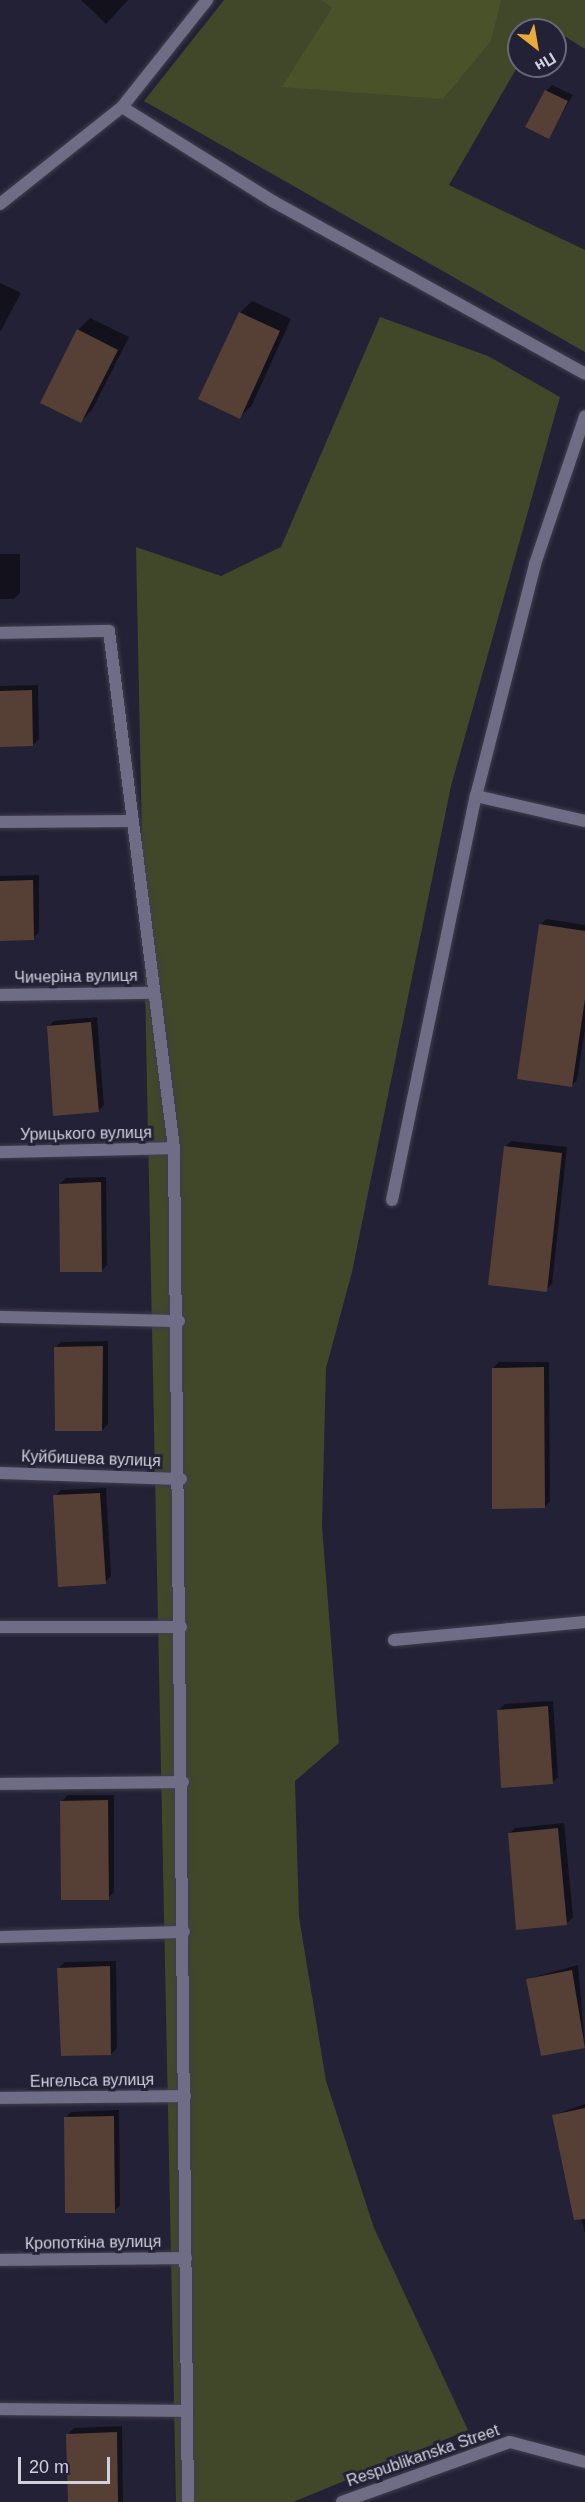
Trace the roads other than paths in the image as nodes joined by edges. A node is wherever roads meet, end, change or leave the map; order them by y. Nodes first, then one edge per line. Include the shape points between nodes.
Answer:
1 (207, 0) edge
2 (122, 107) junction
3 (0, 204) edge
4 (585, 374) edge
5 (585, 416) edge
6 (0, 633) edge
7 (477, 796) junction
8 (129, 821) junction
9 (585, 821) edge
10 (0, 822) edge
11 (152, 993) junction
12 (0, 994) edge
13 (174, 1148) junction
14 (0, 1152) edge
15 (392, 1200) dead end
16 (0, 1317) edge
17 (179, 1321) junction
18 (0, 1473) edge
19 (181, 1479) junction
20 (585, 1622) edge
21 (181, 1627) junction
22 (0, 1628) edge
23 (394, 1641) dead end
24 (183, 1782) junction
25 (0, 1784) edge
26 (184, 1932) junction
27 (0, 1937) edge
28 (185, 2096) junction
29 (0, 2098) edge
30 (186, 2258) junction
31 (0, 2260) edge
32 (0, 2409) edge
33 (187, 2411) junction
34 (585, 2462) edge
35 (188, 2502) edge
36 (342, 2502) edge

1 - 2 street
2 - 3 street
2 - 4 street via 274,202
5 - 7 street via 534,564
6 - 8 street via 109,631
7 - 9 street
7 - 15 street
8 - 10 street
8 - 11 street
11 - 12 street, Чичеріна вулиця
11 - 13 street
13 - 14 street, Урицького вулиця
13 - 17 street
16 - 17 street
17 - 19 street
18 - 19 street, Куйбишева вулиця
19 - 21 street
20 - 23 street
21 - 22 street
21 - 24 street
24 - 25 street
24 - 26 street
26 - 27 street
26 - 28 street
28 - 29 street, Енгельса вулиця
28 - 30 street
30 - 31 street, Кропоткіна вулиця
30 - 33 street
32 - 33 street
33 - 35 street
34 - 36 street, Respublikanska Street via 510,2442

